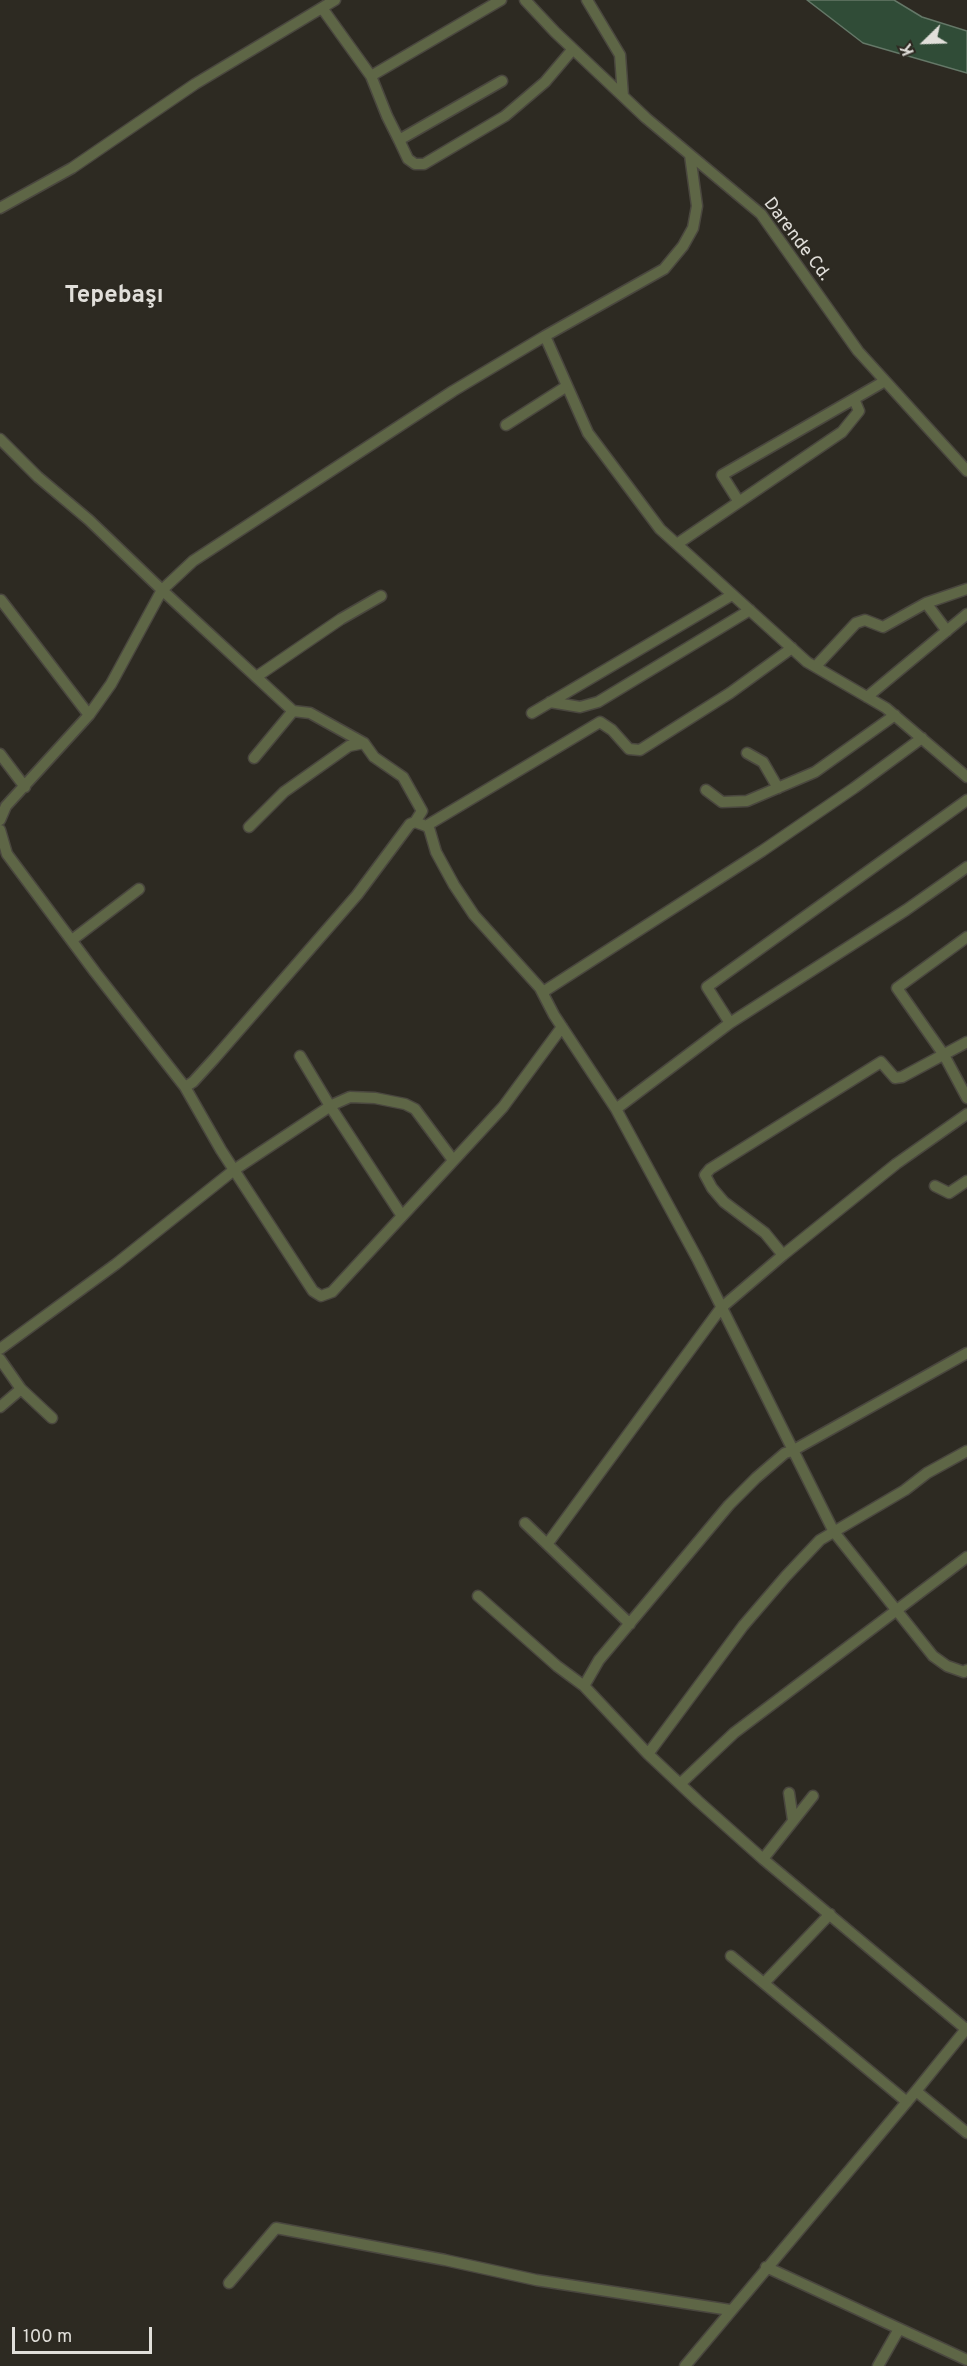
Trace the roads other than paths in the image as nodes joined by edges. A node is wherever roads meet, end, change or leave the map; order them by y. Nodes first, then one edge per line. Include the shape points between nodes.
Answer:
1 (335, 0) edge
2 (501, 0) edge
3 (525, 0) edge
4 (587, 0) edge
5 (322, 8) junction
6 (573, 49) junction
7 (371, 76) junction
8 (502, 81) dead end
9 (623, 96) junction
10 (399, 140) junction
11 (690, 155) junction
12 (0, 208) edge
13 (545, 336) junction
14 (885, 381) junction
15 (567, 386) junction
16 (854, 399) junction
17 (506, 425) dead end
18 (0, 440) edge
19 (967, 471) edge
20 (739, 502) junction
21 (677, 544) junction
22 (967, 589) edge
23 (162, 591) junction
24 (732, 594) junction
25 (381, 596) dead end
26 (1, 600) edge
27 (926, 603) junction
28 (750, 610) junction
29 (967, 614) edge
30 (946, 631) junction
31 (792, 648) junction
32 (816, 666) junction
33 (256, 677) junction
34 (867, 697) junction
35 (549, 702) junction
36 (293, 711) junction
37 (531, 713) dead end
38 (89, 715) junction
39 (895, 715) junction
40 (922, 738) junction
41 (364, 743) junction
42 (747, 753) dead end
43 (0, 754) edge
44 (254, 758) dead end
45 (967, 777) edge
46 (25, 787) junction
47 (778, 788) junction
48 (706, 790) dead end
49 (967, 800) edge
50 (0, 820) edge
51 (421, 824) junction
52 (249, 827) dead end
53 (0, 830) edge
54 (4, 857) edge
55 (967, 867) edge
56 (138, 889) dead end
57 (967, 937) edge
58 (72, 940) junction
59 (543, 992) junction
60 (730, 1023) junction
61 (562, 1027) junction
62 (967, 1042) edge
63 (944, 1055) junction
64 (300, 1056) dead end
65 (185, 1087) junction
66 (967, 1098) edge
67 (330, 1106) junction
68 (616, 1109) junction
69 (967, 1114) edge
70 (453, 1160) junction
71 (234, 1170) junction
72 (967, 1181) edge
73 (935, 1186) dead end
74 (402, 1216) junction
75 (783, 1254) junction
76 (722, 1308) junction
77 (0, 1349) edge
78 (967, 1353) edge
79 (0, 1359) edge
80 (21, 1389) junction
81 (0, 1407) edge
82 (52, 1418) dead end
83 (792, 1451) junction
84 (967, 1451) edge
85 (525, 1523) dead end
86 (834, 1532) junction
87 (548, 1543) junction
88 (967, 1557) edge
89 (478, 1596) dead end
90 (896, 1612) junction
91 (630, 1624) junction
92 (967, 1670) edge
93 (584, 1686) junction
94 (648, 1754) junction
95 (680, 1784) junction
96 (789, 1794) dead end
97 (813, 1796) dead end
98 (793, 1820) junction
99 (763, 1859) junction
100 (830, 1914) junction
101 (731, 1956) dead end
102 (764, 1983) junction
103 (967, 2029) edge
104 (916, 2091) junction
105 (907, 2102) junction
106 (967, 2133) edge
107 (766, 2267) junction
108 (230, 2283) dead end
109 (730, 2310) junction
110 (899, 2329) junction
111 (967, 2360) edge
112 (685, 2366) edge
113 (878, 2366) edge

1 - 5 street
2 - 7 street
3 - 6 street, Darende Cd.
4 - 9 street via 620,55
5 - 7 street
5 - 12 street via 195,84 72,168
6 - 9 street, Darende Cd.
6 - 10 street via 506,116 424,164 408,159
7 - 10 street
8 - 10 street
9 - 11 street, Darende Cd.
11 - 13 street via 697,206 693,228 683,246 664,268
11 - 14 street, Darende Cd. via 761,214 858,351
13 - 15 street
13 - 23 street via 193,561
14 - 16 street
14 - 19 street, Darende Cd.
15 - 17 street
15 - 21 street via 588,433 660,529
16 - 20 street via 859,411 842,432
16 - 20 street via 722,475
18 - 23 street
20 - 21 street
21 - 24 street
22 - 27 street
23 - 33 street
23 - 38 street via 111,684
24 - 28 street
24 - 35 street
25 - 33 street
26 - 38 street
27 - 30 street
27 - 32 street via 882,627 865,620 856,623
28 - 31 street
28 - 35 street via 598,702 580,707
29 - 30 street
30 - 34 street
31 - 32 street
31 - 51 street via 640,750 629,749 600,723
32 - 34 street
33 - 36 street
34 - 39 street
35 - 37 street
36 - 41 street via 310,713
36 - 44 street
38 - 46 street
39 - 40 street
39 - 47 street via 815,772
40 - 45 street
40 - 59 street via 762,851
41 - 51 street via 374,757 410,786 422,811
41 - 52 street via 349,746 284,792
42 - 47 street via 763,762
43 - 46 street
46 - 50 street via 6,806
47 - 48 street via 734,803 722,802
49 - 60 street via 707,987
51 - 59 street via 429,828 444,867 474,915
51 - 65 street via 410,824 357,895 194,1082
53 - 54 street
54 - 58 street
55 - 60 street
56 - 58 street
57 - 63 street via 897,988
58 - 65 street
59 - 61 street
60 - 68 street
61 - 68 street
61 - 70 street via 503,1107
62 - 63 street
63 - 66 street
63 - 75 street via 894,1078 881,1062 710,1168 705,1175 712,1188 765,1233
64 - 67 street
65 - 71 street
67 - 70 street via 350,1097 405,1104 415,1109
67 - 71 street
67 - 74 street
68 - 76 street
69 - 75 street via 896,1164
70 - 74 street
71 - 74 street via 313,1291 321,1296 332,1292
71 - 77 street
72 - 73 street via 949,1192
75 - 76 street
76 - 83 street
76 - 87 street
78 - 83 street
79 - 80 street
80 - 81 street
80 - 82 street
83 - 86 street
83 - 91 street via 785,1453 729,1505
84 - 86 street
85 - 87 street
86 - 90 street
86 - 94 street via 820,1540 743,1626
87 - 91 street
88 - 90 street
89 - 93 street
90 - 92 street via 933,1656 947,1666
90 - 95 street via 734,1733
91 - 93 street via 599,1660
93 - 94 street
94 - 95 street
95 - 99 street
96 - 98 street
97 - 98 street
98 - 99 street
99 - 100 street
100 - 102 street
100 - 103 street
101 - 102 street
102 - 105 street
103 - 104 street
104 - 105 street
104 - 106 street
105 - 107 street
107 - 109 street
107 - 110 street
108 - 109 street via 276,2229 536,2280
109 - 112 street
110 - 111 street
110 - 113 street

